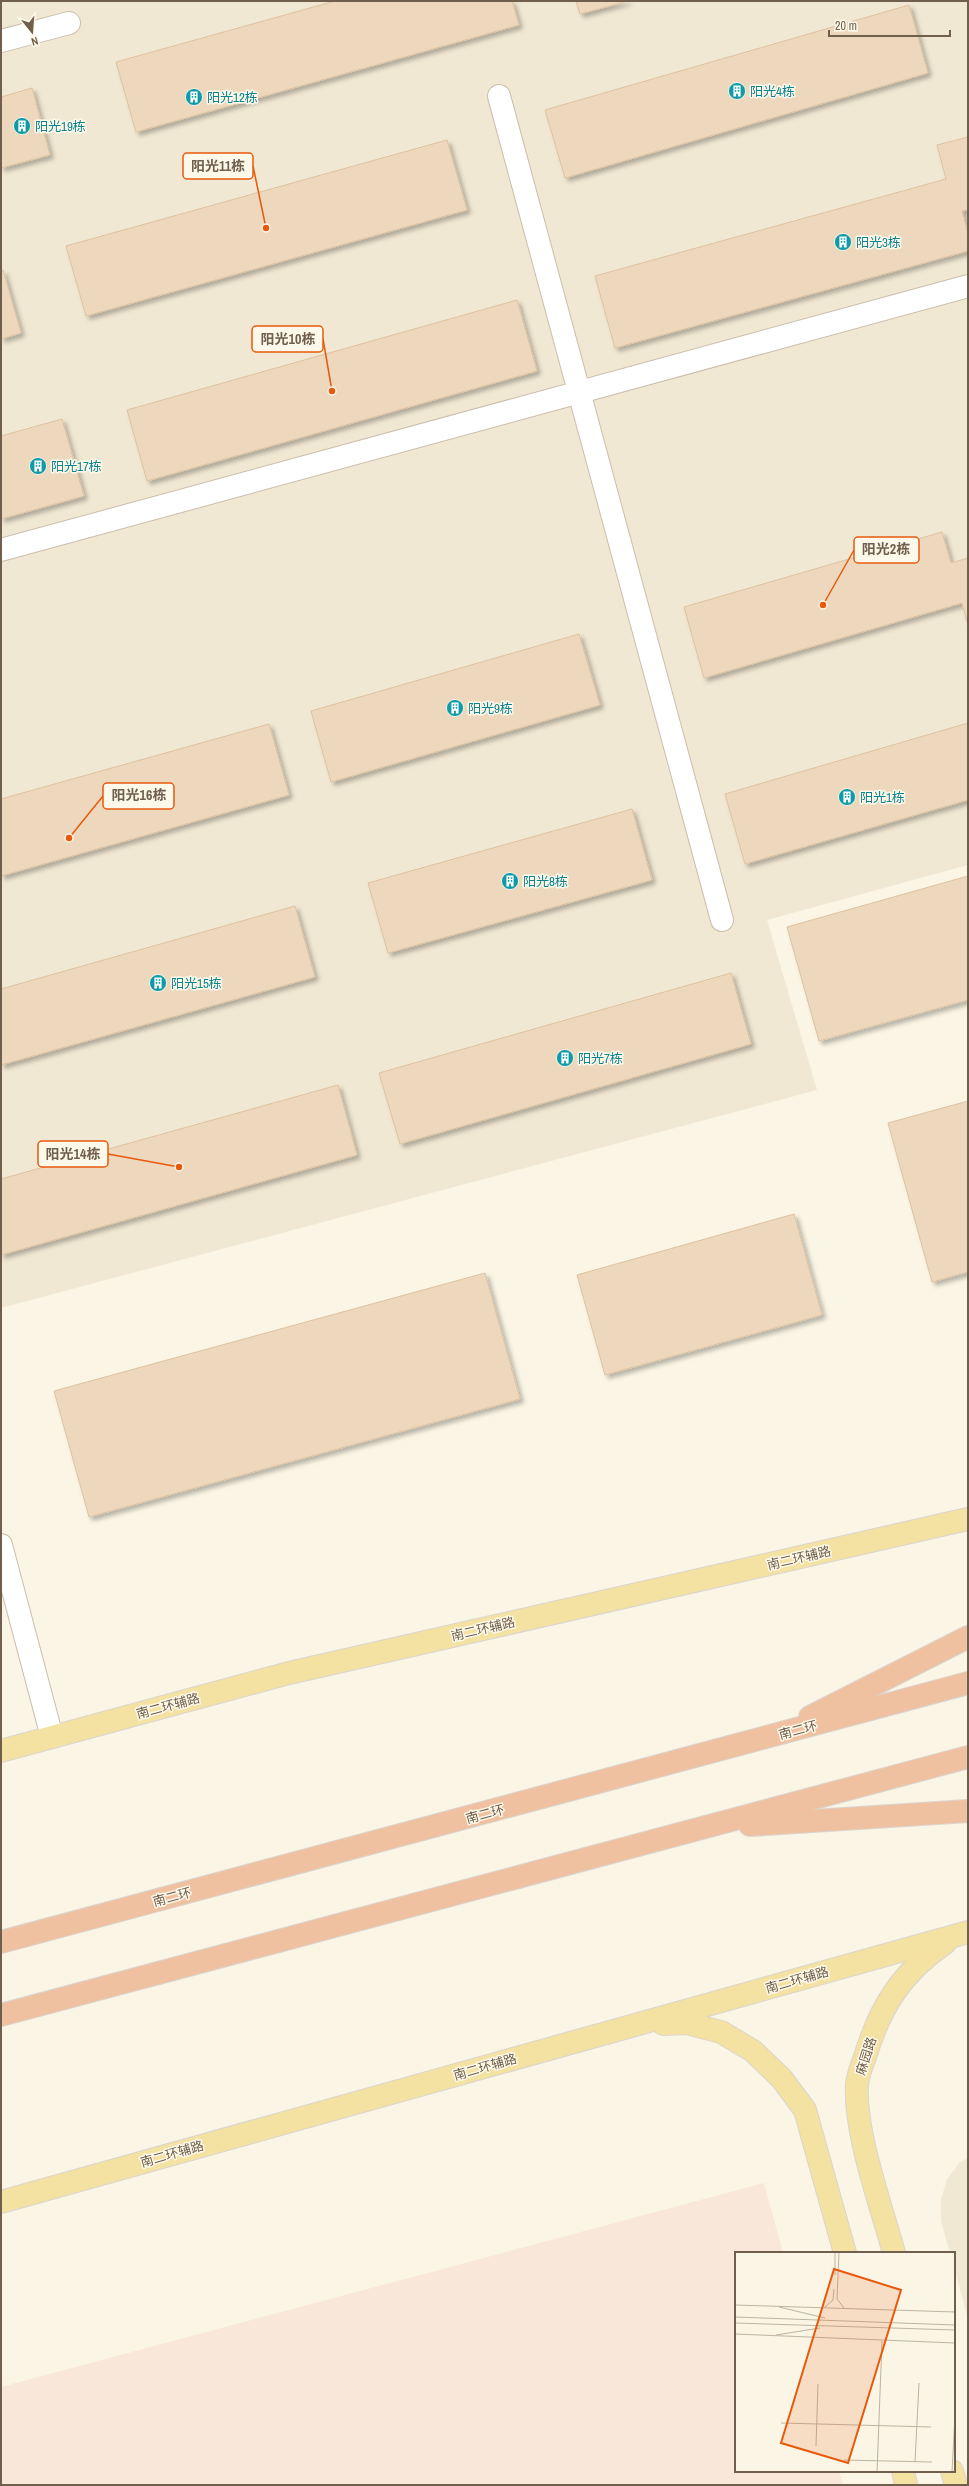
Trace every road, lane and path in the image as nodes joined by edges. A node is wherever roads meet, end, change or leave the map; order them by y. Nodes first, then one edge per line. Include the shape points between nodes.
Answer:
1 (69, 22) dead end
2 (1, 41) edge
3 (499, 96) dead end
4 (968, 286) edge
5 (580, 392) junction
6 (1, 550) edge
7 (722, 920) dead end
8 (968, 1519) edge
9 (1, 1545) edge
10 (968, 1637) edge
11 (968, 1683) edge
12 (52, 1737) junction
13 (768, 1739) junction
14 (1, 1751) edge
15 (968, 1757) edge
16 (968, 1811) edge
17 (699, 1829) junction
18 (962, 1934) edge
19 (1, 1942) edge
20 (1, 2015) edge
21 (636, 2025) junction
22 (1, 2202) edge
23 (845, 2252) edge
24 (894, 2252) edge
25 (903, 2472) edge
26 (952, 2472) edge
27 (906, 2485) edge
28 (956, 2485) edge

1 - 2 street
3 - 5 street
4 - 5 street
5 - 6 street
5 - 7 street
8 - 12 main road, 南二环辅路 via 289,1673
9 - 12 street
10 - 13 highway
11 - 13 highway, 南二环
12 - 14 main road, 南二环辅路
13 - 19 highway, 南二环
15 - 17 highway
16 - 17 highway
17 - 20 highway
18 - 21 main road, 南二环辅路
18 - 24 main road, 麻园路 via 927,1956 900,1982 881,2013 857,2083 862,2133
21 - 22 main road, 南二环辅路
21 - 23 main road via 686,2024 721,2032 753,2051 782,2079 805,2110
25 - 27 main road
26 - 28 main road

